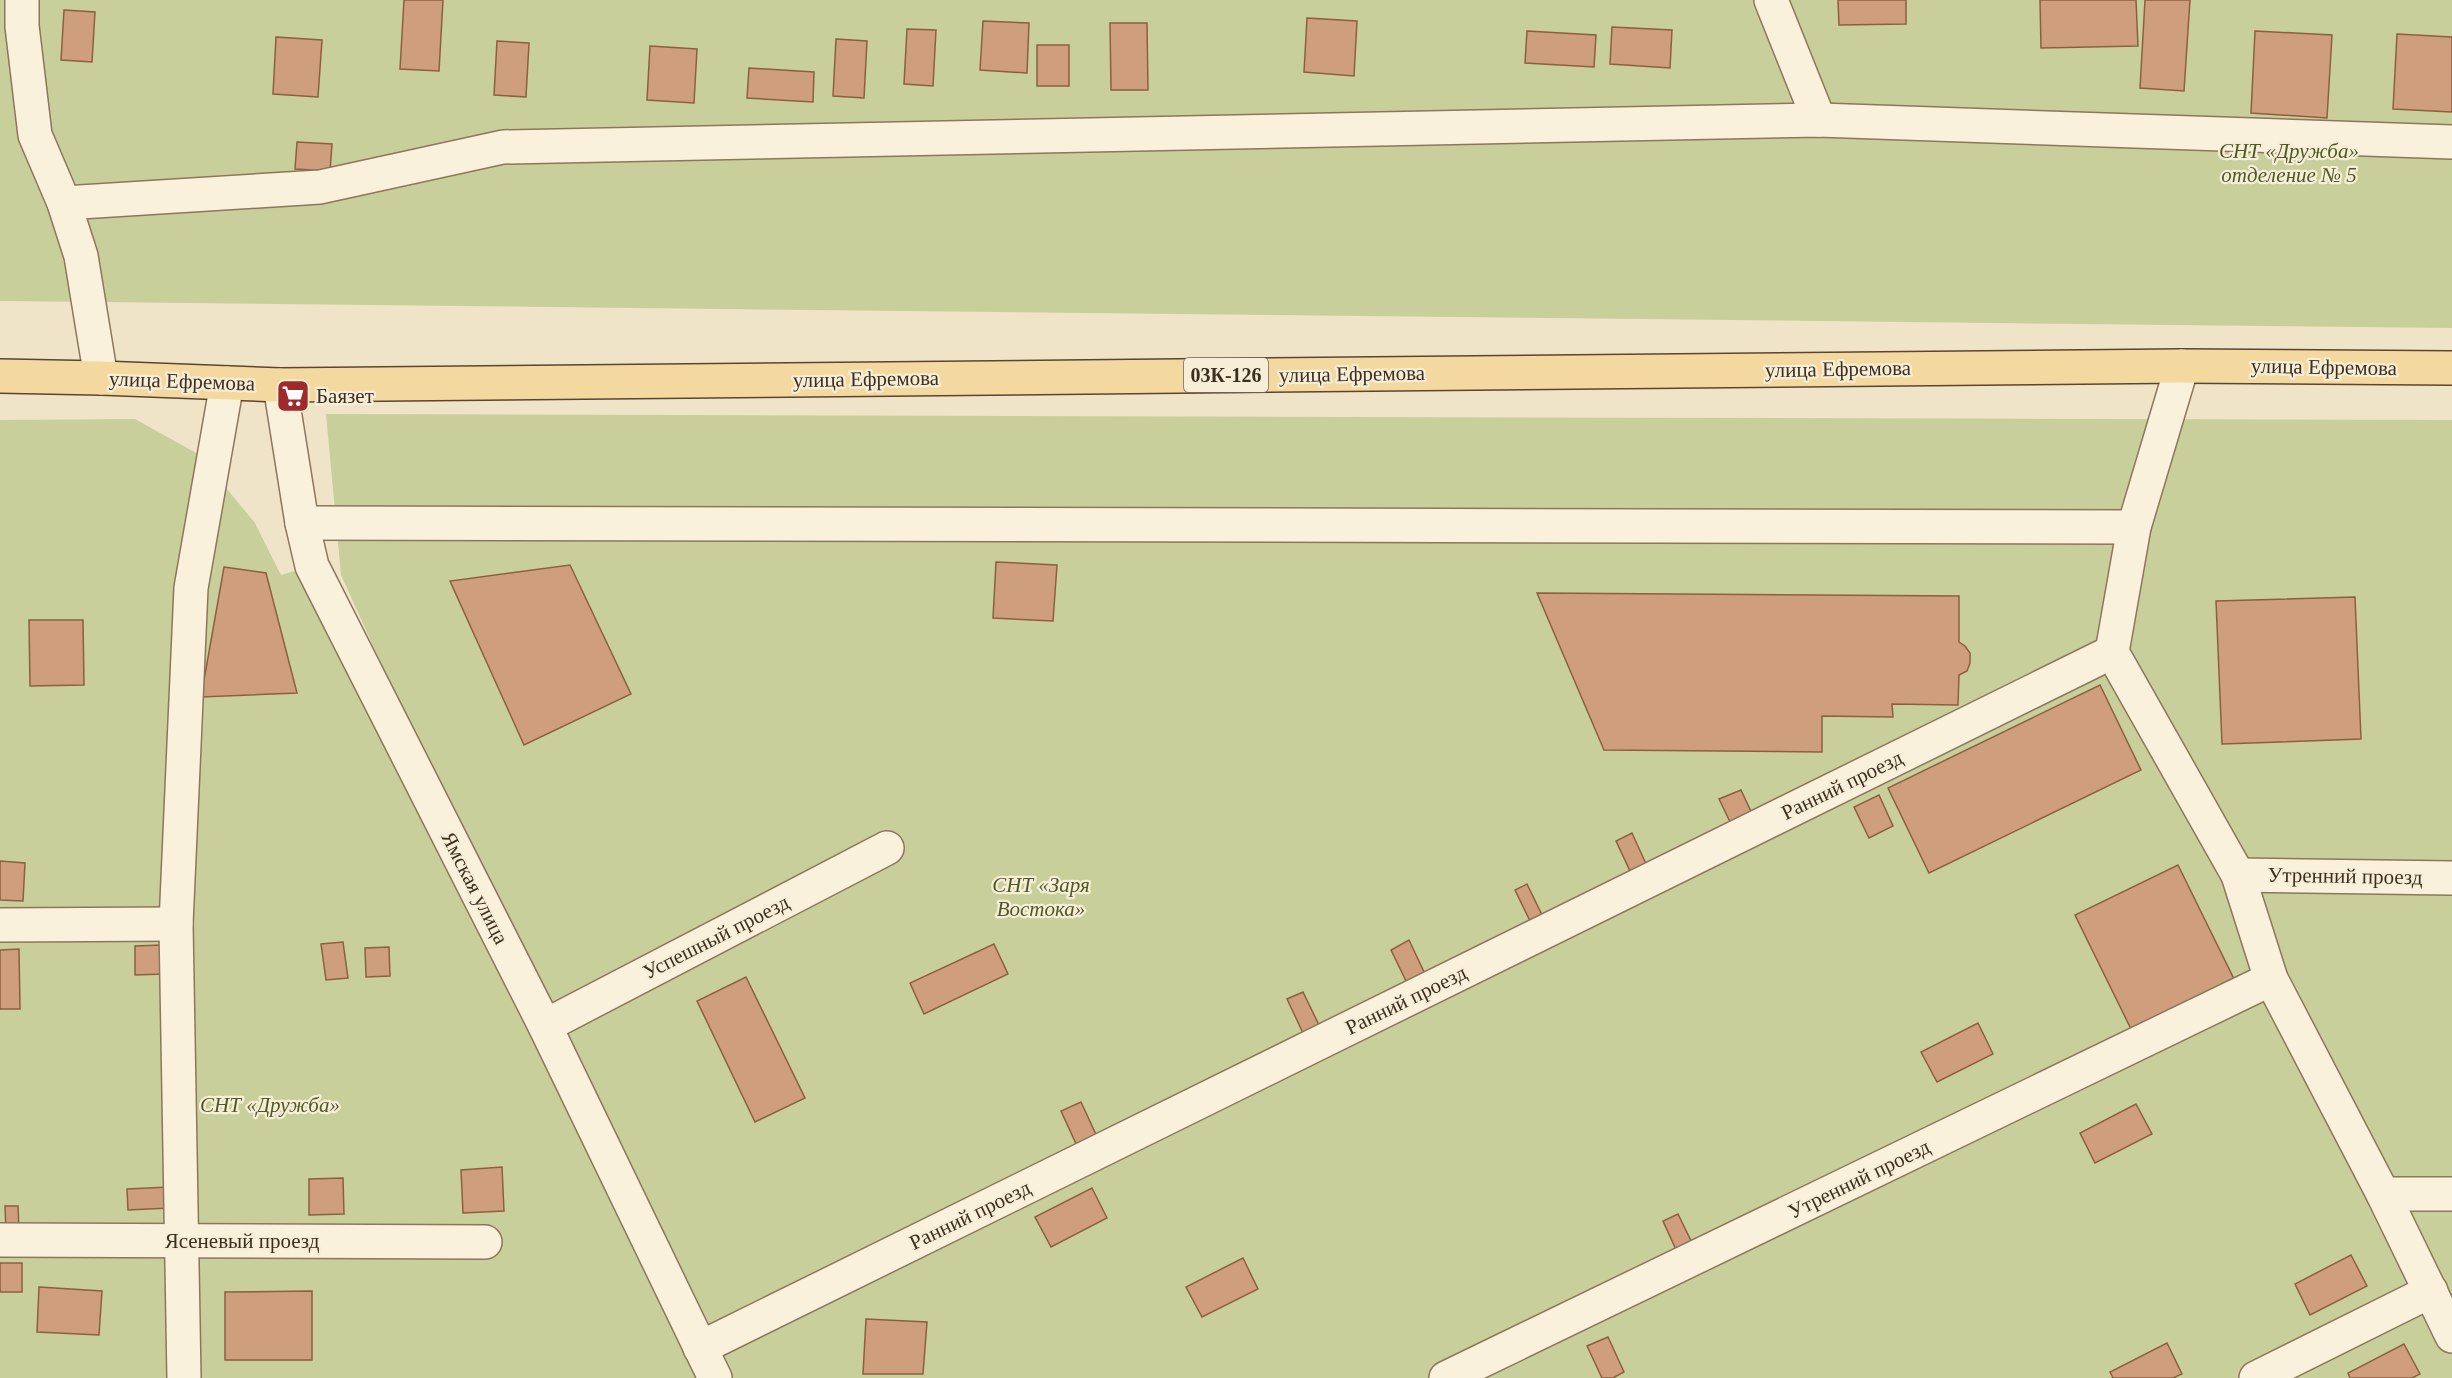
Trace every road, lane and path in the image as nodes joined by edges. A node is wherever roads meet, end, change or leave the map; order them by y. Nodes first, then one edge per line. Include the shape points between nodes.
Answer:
1 (22, 0) edge
2 (1771, 0) edge
3 (1819, 120) junction
4 (2452, 142) edge
5 (64, 203) junction
6 (2182, 366) junction
7 (2452, 369) edge
8 (0, 376) edge
9 (101, 378) junction
10 (227, 383) junction
11 (280, 385) junction
12 (302, 523) junction
13 (2134, 527) junction
14 (2112, 652) junction
15 (887, 848) dead end
16 (2238, 875) junction
17 (2452, 878) edge
18 (176, 924) junction
19 (0, 925) edge
20 (2271, 979) junction
21 (545, 1026) junction
22 (2383, 1194) junction
23 (2452, 1194) edge
24 (0, 1240) edge
25 (181, 1241) junction
26 (485, 1242) dead end
27 (2431, 1291) junction
28 (2452, 1336) edge
29 (700, 1348) junction
30 (183, 1378) edge
31 (715, 1378) edge
32 (1446, 1378) edge
33 (2256, 1378) edge

1 - 5 street via 35,135
2 - 3 street
3 - 4 street
3 - 5 street via 503,147 320,187
5 - 9 street via 81,256
6 - 7 main road, улица Ефремова / 03К-126
6 - 11 main road, улица Ефремова / 03К-126
6 - 13 street
8 - 9 main road, улица Ефремова / 03К-126
9 - 10 main road, улица Ефремова / 03К-126
10 - 11 main road, улица Ефремова / 03К-126
10 - 18 street via 191,588
11 - 12 street, Ямская улица
12 - 13 street
12 - 21 street, Ямская улица via 312,566
13 - 14 street
14 - 16 street
14 - 29 street, Ранний проезд
15 - 21 street, Успешный проезд
16 - 17 street, Утренний проезд
16 - 20 street
18 - 19 street
18 - 25 street
20 - 22 street
20 - 32 street, Утренний проезд
21 - 29 street, Ямская улица
22 - 23 street
22 - 27 street
24 - 25 street, Ясеневый проезд
25 - 26 street, Ясеневый проезд
25 - 30 street
27 - 28 street
27 - 33 street
29 - 31 street, Ямская улица

